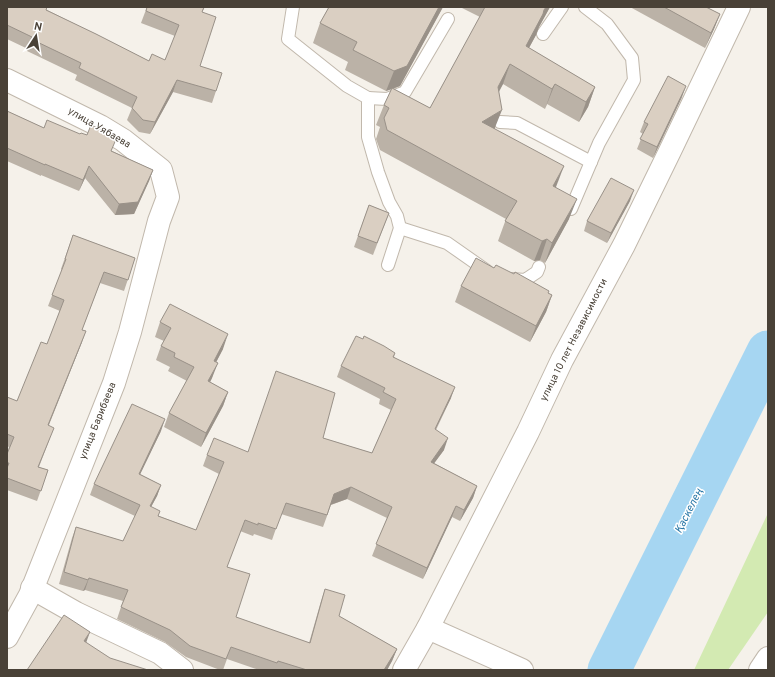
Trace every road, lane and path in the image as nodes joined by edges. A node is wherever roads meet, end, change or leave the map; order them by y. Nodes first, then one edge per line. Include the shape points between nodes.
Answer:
1 (293, 7) edge
2 (562, 7) edge
3 (585, 7) edge
4 (739, 7) edge
5 (448, 19) dead end
6 (543, 34) edge
7 (7, 80) edge
8 (368, 98) junction
9 (500, 122) edge
10 (592, 162) junction
11 (168, 197) joint
12 (571, 209) edge
13 (400, 228) junction
14 (388, 264) dead end
15 (539, 266) dead end
16 (32, 588) junction
17 (428, 628) junction
18 (7, 637) edge
19 (768, 658) edge
20 (182, 670) edge
21 (404, 670) edge
22 (522, 670) edge
23 (760, 670) edge

1 - 8 lane via 288,39 347,86
2 - 6 lane
3 - 10 lane via 607,24 632,58 634,80 599,143
4 - 17 street, улица 10 лет Независимости via 624,244 562,360
5 - 8 lane via 405,92 387,99
7 - 11 street, улица Уябаева via 123,140 161,170
8 - 13 lane via 368,137 378,172
9 - 10 lane via 517,123
10 - 12 lane
11 - 16 street, улица Барибаева via 114,383
13 - 14 lane
13 - 15 lane via 447,243 483,270 500,277 525,280 537,272
16 - 18 street, улица Барибаева
16 - 20 street via 76,613 160,653
17 - 21 street, улица 10 лет Независимости
17 - 22 street
19 - 23 street

